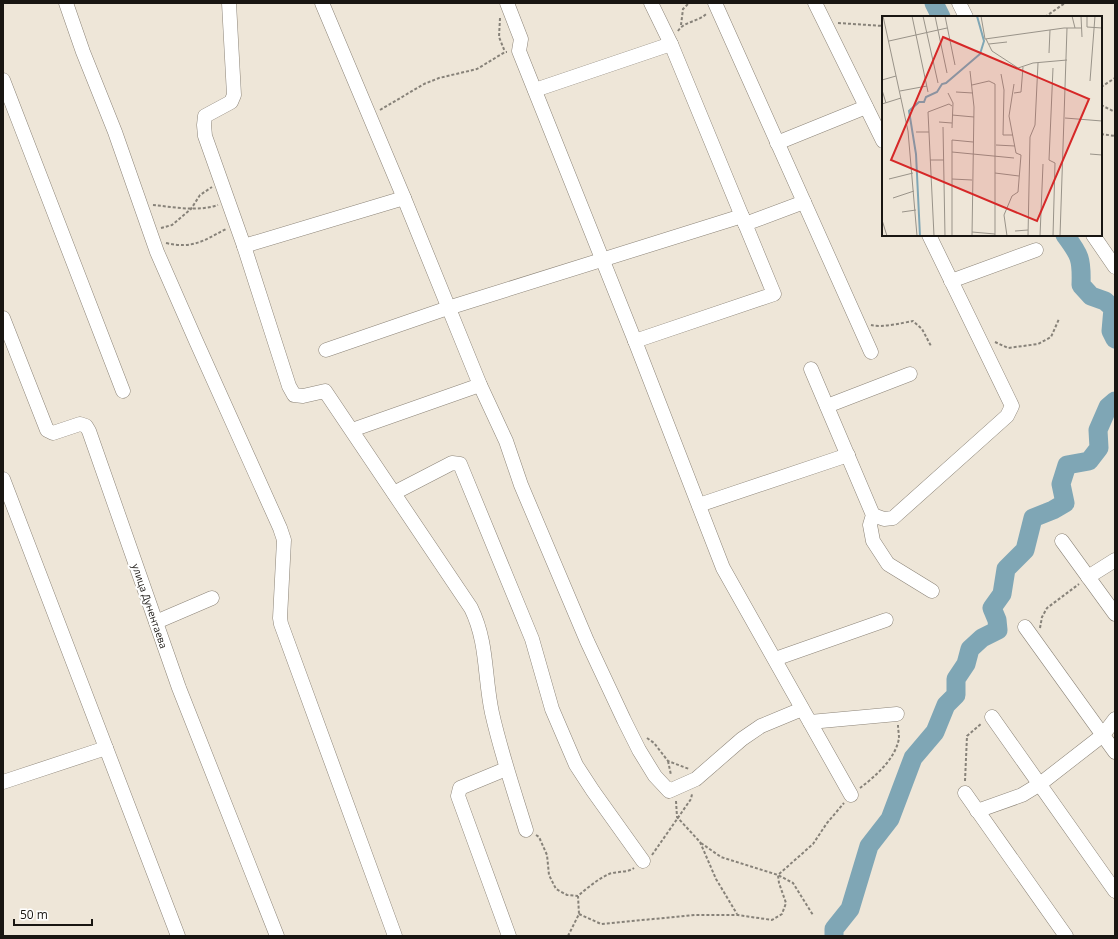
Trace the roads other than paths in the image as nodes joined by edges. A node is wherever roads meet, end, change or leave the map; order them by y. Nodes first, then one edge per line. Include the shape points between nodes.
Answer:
1 (66, 3) edge
2 (228, 3) edge
3 (322, 3) edge
4 (507, 3) edge
5 (651, 3) edge
6 (815, 3) edge
7 (959, 3) edge
8 (715, 4) edge
9 (966, 16) edge
10 (671, 44) junction
11 (3, 80) edge
12 (534, 90) junction
13 (866, 107) junction
14 (882, 139) edge
15 (777, 142) junction
16 (404, 198) junction
17 (804, 202) junction
18 (744, 220) junction
19 (930, 236) edge
20 (1094, 236) edge
21 (244, 246) junction
22 (1036, 250) dead end
23 (602, 260) junction
24 (1115, 267) edge
25 (952, 281) junction
26 (448, 308) junction
27 (3, 318) edge
28 (635, 341) junction
29 (326, 350) dead end
30 (871, 352) dead end
31 (811, 369) dead end
32 (910, 374) dead end
33 (480, 385) junction
34 (123, 391) dead end
35 (827, 406) junction
36 (352, 430) junction
37 (848, 455) junction
38 (3, 479) edge
39 (394, 493) junction
40 (699, 506) junction
41 (873, 515) junction
42 (1062, 541) dead end
43 (1115, 560) edge
44 (1088, 577) junction
45 (932, 591) dead end
46 (212, 598) dead end
47 (1115, 614) edge
48 (886, 620) dead end
49 (156, 622) junction
50 (1025, 627) dead end
51 (775, 659) junction
52 (802, 709) junction
53 (897, 714) road end
54 (992, 717) road end
55 (1115, 719) edge
56 (810, 722) junction
57 (1103, 735) junction
58 (106, 748) junction
59 (1115, 752) edge
60 (506, 769) junction
61 (3, 782) edge
62 (1040, 784) junction
63 (965, 794) road end
64 (851, 795) road end
65 (978, 811) junction
66 (526, 830) road end
67 (643, 861) road end
68 (1115, 891) edge
69 (178, 936) edge
70 (277, 936) edge
71 (395, 936) edge
72 (509, 936) edge
73 (1066, 936) edge

1 - 71 street via 152,236 280,528 284,540 281,624
2 - 21 street via 234,95 231,102 205,116 204,125 205,136
3 - 16 street
4 - 12 street via 521,39 512,51
5 - 10 street
6 - 13 street
7 - 9 street
8 - 15 street
10 - 12 street
10 - 18 street
11 - 34 street
12 - 23 street
13 - 14 street
13 - 15 street
15 - 17 street
16 - 21 street
16 - 26 street
17 - 18 street
17 - 30 street
18 - 23 street
18 - 28 street via 774,294
19 - 25 street
20 - 24 street
21 - 36 street via 294,395 303,396 325,391
22 - 25 street
23 - 26 street
23 - 28 street
25 - 41 street via 1012,406 1011,411 893,518 884,519
26 - 29 street
26 - 33 street
27 - 49 street, улица Дунентаева via 47,430 52,433 80,424 86,426 89,431
28 - 40 street
31 - 35 street
32 - 35 street
33 - 36 street
33 - 52 street via 506,441 521,485 587,641 639,750 655,776 669,791 696,779 742,738 761,726
35 - 37 street
36 - 39 street
37 - 40 street
37 - 41 street
38 - 58 street
39 - 60 street via 471,608 477,621 483,642 492,711
39 - 67 street via 452,463 460,464 532,639 552,710 576,765
40 - 51 street via 723,568
41 - 45 street via 870,525 873,540 888,564
42 - 44 street
43 - 44 street
44 - 47 street
46 - 49 street
48 - 51 street
49 - 70 street, улица Дунентаева via 179,688
50 - 57 street
51 - 52 street
52 - 56 street
53 - 56 street
54 - 62 street
55 - 57 street
56 - 64 street
57 - 59 street
57 - 62 street
58 - 61 street
58 - 69 street
60 - 66 street
60 - 72 street via 460,788 458,796
62 - 65 street via 1022,795
62 - 68 street
63 - 65 street
65 - 73 street

